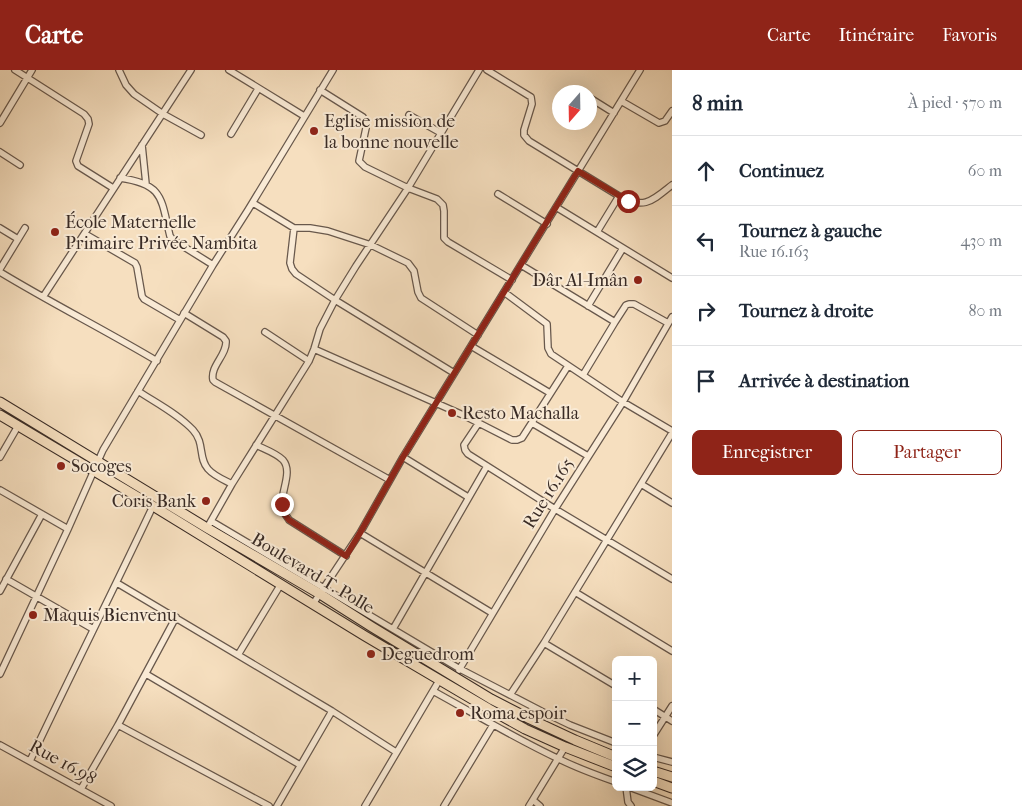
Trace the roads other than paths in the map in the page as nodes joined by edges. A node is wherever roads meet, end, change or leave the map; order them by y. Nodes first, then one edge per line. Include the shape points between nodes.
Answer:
1 (15, 70) edge
2 (32, 70) edge
3 (119, 70) edge
4 (191, 70) edge
5 (229, 70) edge
6 (333, 70) edge
7 (479, 70) edge
8 (487, 70) edge
9 (640, 70) edge
10 (27, 78) junction
11 (258, 89) junction
12 (320, 90) junction
13 (621, 101) junction
14 (597, 102) edge
15 (672, 111) edge
16 (614, 113) junction
17 (163, 114) junction
18 (409, 115) dead end
19 (304, 116) junction
20 (0, 124) edge
21 (440, 133) junction
22 (231, 134) dead end
23 (200, 135) dead end
24 (142, 146) junction
25 (0, 152) edge
26 (20, 165) dead end
27 (578, 171) junction
28 (120, 178) junction
29 (146, 184) junction
30 (672, 185) edge
31 (113, 188) junction
32 (408, 188) junction
33 (498, 194) dead end
34 (619, 196) junction
35 (252, 203) junction
36 (556, 207) junction
37 (546, 224) junction
38 (0, 228) edge
39 (25, 228) dead end
40 (294, 228) junction
41 (597, 232) junction
42 (85, 234) junction
43 (18, 238) junction
44 (370, 245) junction
45 (623, 248) junction
46 (213, 265) junction
47 (521, 265) junction
48 (0, 270) edge
49 (672, 278) edge
50 (512, 280) junction
51 (504, 292) junction
52 (44, 297) junction
53 (335, 300) junction
54 (588, 306) junction
55 (184, 313) junction
56 (672, 317) edge
57 (180, 320) junction
58 (615, 322) junction
59 (668, 323) junction
60 (265, 332) dead end
61 (478, 335) junction
62 (471, 346) junction
63 (314, 349) junction
64 (156, 361) junction
65 (309, 361) junction
66 (568, 366) junction
67 (454, 372) junction
68 (583, 375) junction
69 (138, 391) junction
70 (550, 393) junction
71 (0, 402) edge
72 (623, 402) junction
73 (435, 403) junction
74 (0, 415) edge
75 (274, 415) junction
76 (532, 423) junction
77 (478, 424) junction
78 (18, 426) junction
79 (672, 432) edge
80 (256, 445) junction
81 (588, 456) junction
82 (0, 457) edge
83 (403, 457) junction
84 (98, 462) junction
85 (487, 466) junction
86 (94, 471) junction
87 (390, 480) junction
88 (232, 484) junction
89 (641, 484) junction
90 (0, 490) edge
91 (468, 497) junction
92 (672, 503) edge
93 (152, 506) junction
94 (555, 509) junction
95 (42, 514) junction
96 (209, 525) junction
97 (68, 529) junction
98 (360, 533) junction
99 (607, 540) junction
100 (346, 556) junction
101 (426, 572) junction
102 (6, 579) junction
103 (672, 579) edge
104 (117, 582) junction
105 (281, 584) junction
106 (0, 591) edge
107 (322, 591) junction
108 (576, 592) junction
109 (36, 597) junction
110 (313, 604) junction
111 (492, 613) junction
112 (176, 617) junction
113 (93, 629) junction
114 (393, 629) junction
115 (544, 643) junction
116 (672, 651) edge
117 (238, 655) junction
118 (460, 669) junction
119 (0, 674) edge
120 (146, 674) junction
121 (455, 677) junction
122 (440, 679) junction
123 (612, 684) edge
124 (450, 686) junction
125 (433, 691) junction
126 (510, 695) junction
127 (672, 706) edge
128 (332, 711) junction
129 (657, 712) edge
130 (665, 717) junction
131 (672, 721) edge
132 (118, 725) junction
133 (493, 725) junction
134 (657, 730) edge
135 (612, 741) edge
136 (0, 745) edge
137 (565, 747) junction
138 (396, 752) junction
139 (612, 755) edge
140 (657, 758) edge
141 (558, 759) junction
142 (30, 761) junction
143 (672, 762) edge
144 (300, 765) junction
145 (612, 766) edge
146 (657, 772) edge
147 (672, 777) edge
148 (612, 780) edge
149 (657, 782) edge
150 (672, 788) edge
151 (82, 789) junction
152 (628, 791) edge
153 (638, 791) edge
154 (532, 800) junction
155 (672, 804) edge
156 (111, 806) edge
157 (269, 806) edge
158 (277, 806) edge
159 (365, 806) edge
160 (444, 806) edge
161 (529, 806) edge
162 (540, 806) edge
163 (631, 806) edge

1 - 10 street
2 - 10 street
3 - 17 street via 134,94
4 - 17 street
5 - 11 street
6 - 12 street
7 - 21 street
8 - 27 street via 531,97 524,130 526,138
9 - 13 street
10 - 20 street
10 - 31 street via 88,119 76,164
11 - 19 street
11 - 22 street
12 - 19 street
12 - 32 street via 366,122 361,164
13 - 15 street via 659,123 665,121
13 - 16 street
14 - 16 street
16 - 27 street
17 - 23 street
17 - 24 street
18 - 21 street
19 - 35 street
21 - 32 street
24 - 28 street
24 - 29 street
25 - 26 street
27 - 34 street
27 - 36 street
28 - 29 street
28 - 31 street
29 - 46 street via 160,199 173,240
30 - 34 street via 657,197 636,204
31 - 42 street
32 - 44 street
32 - 50 street via 437,199 442,205 444,238 448,242
33 - 37 street
34 - 41 street
35 - 40 street
35 - 46 street
36 - 37 street
36 - 41 street
37 - 47 street
38 - 43 street
39 - 43 street
40 - 44 street via 324,230
40 - 53 street via 292,269
41 - 45 street
42 - 52 street
42 - 57 street via 135,263 144,299
43 - 48 street
44 - 53 street
44 - 61 street via 408,263 414,271 421,298
45 - 49 street
45 - 54 street
46 - 55 street
47 - 50 street
47 - 54 street
48 - 52 street
50 - 51 street
51 - 61 street
51 - 66 street via 547,324 549,351
52 - 64 street
53 - 63 street
53 - 67 street
54 - 58 street
55 - 57 street
55 - 75 street via 226,341 212,374 213,380
56 - 59 street, Rue 16.165
57 - 64 street
58 - 59 street via 629,304
58 - 68 street
59 - 72 street, Rue 16.165
60 - 65 street
61 - 62 street
62 - 67 street
62 - 70 street
63 - 65 street
63 - 73 street
64 - 69 street
65 - 75 street
66 - 68 street
66 - 70 street
67 - 73 street
68 - 72 street
69 - 84 street
69 - 88 street via 193,430 202,446 202,458 209,471
70 - 76 street
71 - 84 highway, Boulevard T. Polle
72 - 79 street
72 - 81 street, Rue 16.165
73 - 77 street
73 - 83 street
74 - 78 highway, Boulevard T. Polle
75 - 80 street
75 - 87 street
76 - 77 street via 518,440
76 - 81 street
77 - 85 street via 464,446 468,454
78 - 82 street
78 - 86 highway, Boulevard T. Polle
79 - 89 street
80 - 88 street
80 - 100 street via 286,465 282,504 289,520
81 - 94 street, Rue 16.165
83 - 87 street
83 - 91 street
84 - 86 street
84 - 96 highway, Boulevard T. Polle
85 - 91 street
85 - 94 street
86 - 93 highway, Boulevard T. Polle
86 - 97 street
87 - 98 street
88 - 96 street
89 - 92 street
89 - 99 street
90 - 95 street
91 - 101 street
93 - 104 street
93 - 105 highway, Boulevard T. Polle
94 - 99 street
94 - 111 street, Rue 16.165
95 - 97 street
95 - 102 street
96 - 107 highway, Boulevard T. Polle
97 - 109 street
98 - 100 street
98 - 101 street
99 - 103 street
99 - 108 street
100 - 107 street
101 - 111 street
101 - 114 street
102 - 106 street
102 - 109 street
104 - 112 street
104 - 113 street
105 - 110 highway, Boulevard T. Polle
105 - 117 street
107 - 110 street
107 - 114 street
107 - 121 highway, Boulevard T. Polle
108 - 115 street
108 - 116 street
109 - 113 street
109 - 119 street
110 - 122 highway, Boulevard T. Polle
111 - 118 street, Rue 16.165
112 - 117 street
112 - 120 street
113 - 142 street
114 - 118 street
115 - 123 street
115 - 126 street
117 - 128 street
118 - 121 street, Rue 16.165
118 - 126 street
120 - 132 street
120 - 144 street
121 - 124 street, Rue 16.165
121 - 139 highway, Boulevard T. Polle via 530,719
122 - 124 highway, Boulevard T. Polle
122 - 125 street
124 - 137 highway, Boulevard T. Polle via 525,729
125 - 133 street
125 - 138 street
126 - 135 street
127 - 130 street
128 - 138 street
128 - 144 street
129 - 130 street
130 - 131 street
130 - 134 street
132 - 151 street
132 - 157 street
133 - 141 street
133 - 160 street
136 - 142 street, Rue 16.98
137 - 141 street
137 - 145 highway, Boulevard T. Polle
138 - 159 street
140 - 143 street
141 - 148 street
141 - 154 street
142 - 151 street, Rue 16.98
144 - 158 street
146 - 147 highway
149 - 150 highway
151 - 156 street, Rue 16.98
152 - 163 street
153 - 155 street
154 - 161 street
154 - 162 street

